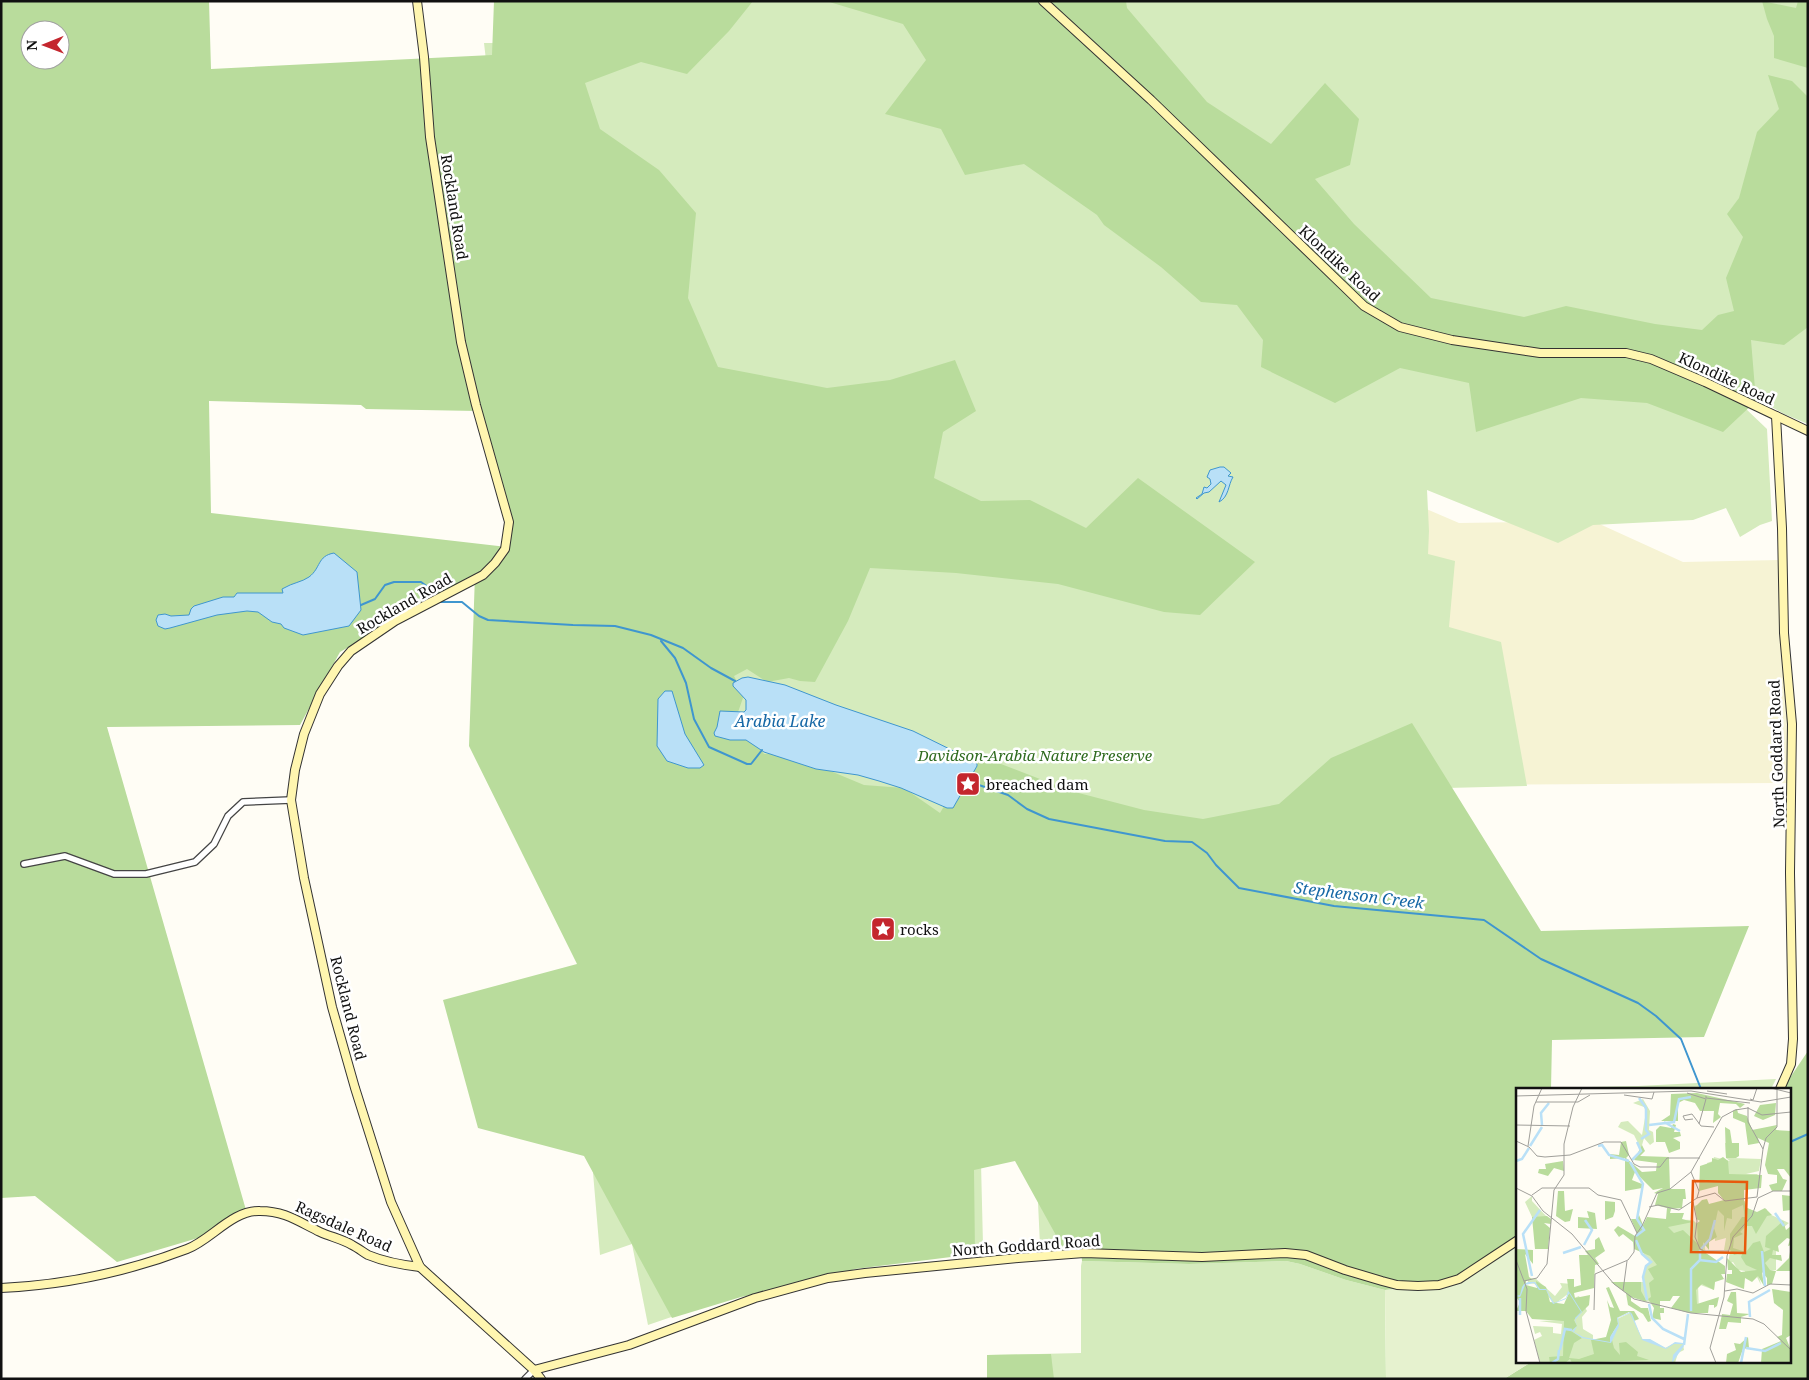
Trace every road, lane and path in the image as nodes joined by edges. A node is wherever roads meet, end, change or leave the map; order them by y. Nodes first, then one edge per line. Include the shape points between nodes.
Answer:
1 (417, 1) edge
2 (1043, 1) edge
3 (1776, 416) junction
4 (1808, 431) edge
5 (291, 800) junction
6 (24, 864) dead end
7 (1780, 1088) edge
8 (1516, 1241) edge
9 (420, 1266) junction
10 (1, 1288) edge
11 (534, 1370) junction
12 (525, 1379) edge
13 (541, 1379) edge

1 - 5 main road, Rockland Road via 432,155 461,342 509,522 508,541 500,558 483,575 395,621 350,651 320,694 309,718 295,770
2 - 3 main road, Klondike Road via 1151,100 1364,306 1383,319 1400,327 1480,345 1540,353 1626,353 1651,359
3 - 4 main road, Klondike Road
3 - 7 main road, North Goddard Road via 1783,626 1792,753 1793,1039 1791,1064
5 - 6 street via 243,802 228,816 214,844 195,862 146,874 114,874 65,856
5 - 9 main road, Rockland Road via 304,878 340,1037 391,1202
8 - 11 main road, North Goddard Road via 1459,1279 1418,1286 1382,1281 1306,1255 1284,1253 1202,1257 1084,1253 858,1274 828,1278 755,1298 629,1345
9 - 10 main road, Ragsdale Road via 396,1264 320,1232 300,1220 258,1211 234,1219 189,1248 120,1271 36,1286
9 - 11 main road, Rockland Road
11 - 12 street
11 - 13 main road, Rockland Road

